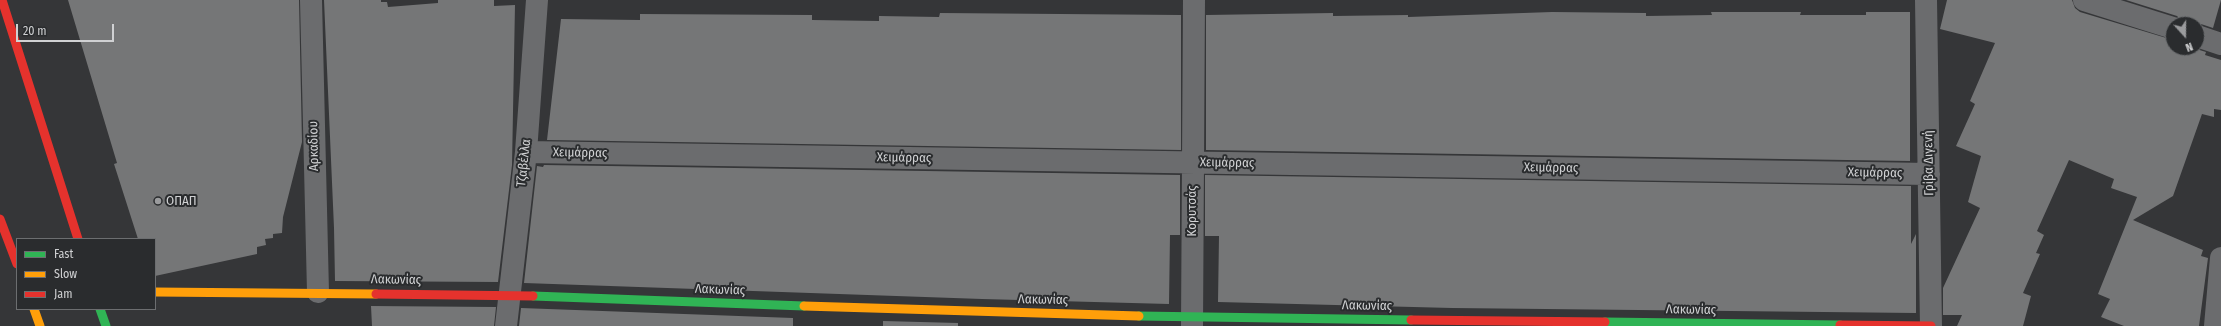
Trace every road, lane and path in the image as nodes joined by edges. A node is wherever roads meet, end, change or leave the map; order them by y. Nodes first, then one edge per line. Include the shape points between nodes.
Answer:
1 (2, 0) edge
2 (310, 0) edge
3 (537, 0) edge
4 (1194, 0) edge
5 (1926, 0) edge
6 (2084, 0) edge
7 (2165, 25) edge
8 (2205, 39) edge
9 (2221, 44) edge
10 (526, 152) junction
11 (1192, 163) junction
12 (1929, 174) junction
13 (0, 219) edge
14 (78, 238) edge
15 (2221, 258) edge
16 (16, 261) edge
17 (156, 292) edge
18 (318, 292) junction
19 (508, 295) junction
20 (34, 310) edge
21 (100, 310) edge
22 (987, 319) edge
23 (1192, 321) edge
24 (40, 326) edge
25 (106, 326) edge
26 (506, 326) edge
27 (1931, 326) edge
28 (2214, 326) edge

1 - 14 street
2 - 18 street, Αρκαδίου
3 - 10 street, Τζαβέλλα
4 - 11 street, Κορυτσάς
5 - 12 street, Γρίβα Διγενή
6 - 7 street
8 - 9 street
10 - 11 street, Χειμάρρας
10 - 19 street, Τζαβέλλα
11 - 12 street, Χειμάρρας
11 - 23 street, Κορυτσάς
12 - 27 street, Γρίβα Διγενή
13 - 16 street
15 - 28 street
17 - 18 street, Λακωνίας
18 - 19 street, Λακωνίας
19 - 22 street, Λακωνίας
19 - 26 street, Τζαβέλλα
20 - 24 street
21 - 25 street
22 - 23 street, Λακωνίας
23 - 27 street, Λακωνίας

